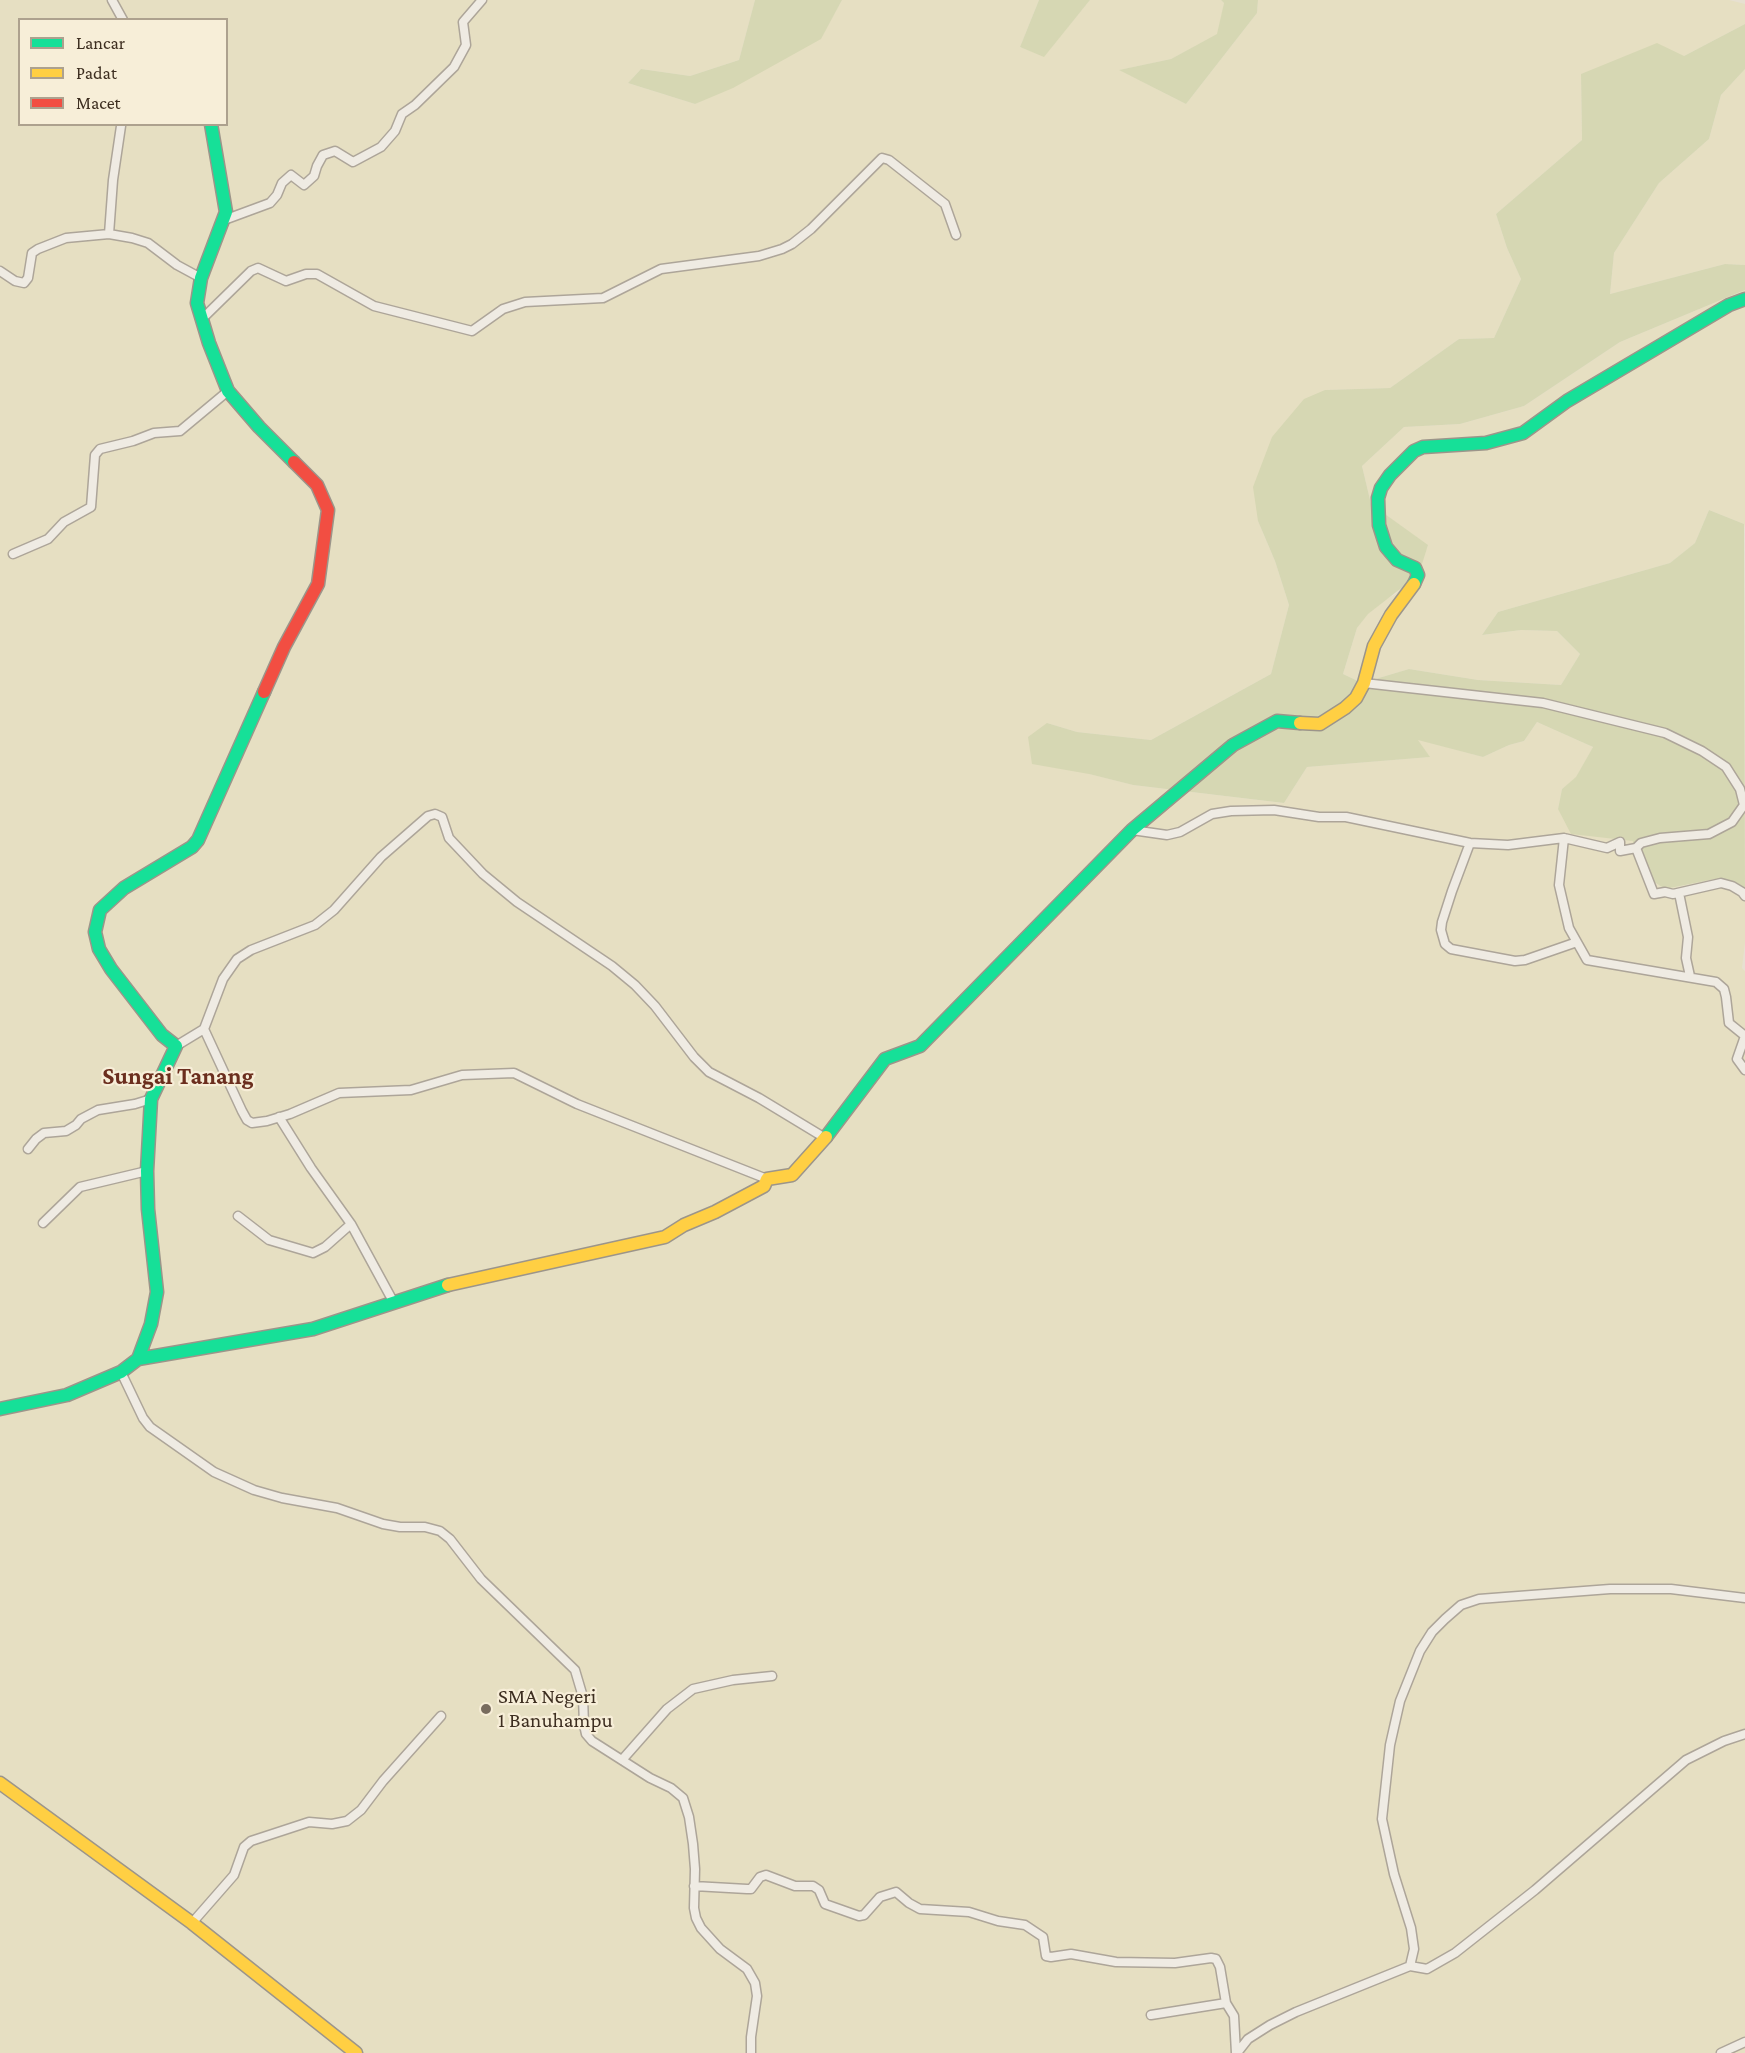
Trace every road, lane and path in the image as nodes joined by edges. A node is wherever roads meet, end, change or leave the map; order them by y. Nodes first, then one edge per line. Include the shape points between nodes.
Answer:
1 (112, 0) edge
2 (482, 0) edge
3 (122, 18) edge
4 (121, 126) edge
5 (211, 126) edge
6 (224, 220) junction
7 (109, 234) junction
8 (956, 235) dead end
9 (0, 271) edge
10 (201, 278) junction
11 (1745, 299) edge
12 (202, 319) junction
13 (228, 391) junction
14 (13, 554) dead end
15 (1364, 683) junction
16 (1132, 830) junction
17 (1564, 838) junction
18 (1470, 843) junction
19 (1636, 848) junction
20 (1679, 893) junction
21 (1745, 896) edge
22 (1577, 942) junction
23 (1689, 976) junction
24 (204, 1029) junction
25 (1745, 1036) edge
26 (176, 1046) junction
27 (1745, 1070) edge
28 (152, 1099) junction
29 (279, 1117) junction
30 (825, 1138) junction
31 (28, 1149) dead end
32 (147, 1171) junction
33 (767, 1179) junction
34 (238, 1216) dead end
35 (43, 1223) dead end
36 (351, 1224) junction
37 (394, 1303) junction
38 (138, 1359) junction
39 (121, 1372) junction
40 (0, 1409) edge
41 (1745, 1598) edge
42 (772, 1676) dead end
43 (441, 1716) dead end
44 (1745, 1734) edge
45 (622, 1760) junction
46 (0, 1783) edge
47 (694, 1886) junction
48 (192, 1923) junction
49 (1410, 1966) junction
50 (1226, 2003) junction
51 (1152, 2015) dead end
52 (1745, 2042) edge
53 (356, 2053) edge
54 (751, 2053) edge
55 (1236, 2053) edge
56 (1721, 2053) edge

1 - 3 street
2 - 6 street via 463,22 466,45 454,67 402,114 395,131 381,147 353,162 335,151 323,155 314,176 304,186 291,175 270,203
4 - 7 street
5 - 6 street via 226,212
6 - 10 street
7 - 9 street via 66,238 38,249 32,253 24,283
7 - 10 street via 148,243
8 - 12 street via 945,204 882,158 801,238 782,249 661,270 603,297 525,302 503,309 472,331 374,306 317,274 286,281 258,268
10 - 12 street via 197,303
11 - 15 street via 1567,400 1523,433 1486,443 1423,447 1390,475 1378,498 1379,525 1386,547 1397,560 1415,568 1418,575 1374,646
12 - 13 street
13 - 14 street via 180,430 154,433 100,449 95,455 91,507 64,522 48,539
13 - 26 street via 317,485 328,510 318,584 284,646 198,840 124,888 100,910 95,932 99,949 139,1008
15 - 16 street via 1356,698 1320,724 1277,721 1233,745
15 - 19 street via 1543,703 1665,733 1726,767 1740,789 1744,806 1732,822 1708,834 1660,838
16 - 18 street via 1167,835 1212,814 1274,810 1346,817
16 - 30 street via 920,1046 885,1059
17 - 18 street via 1508,845
17 - 19 street via 1607,848 1620,842 1620,851
17 - 22 street via 1559,885 1569,928
18 - 22 street via 1442,922 1445,944 1451,949 1515,961
19 - 20 street via 1654,894
20 - 21 street via 1722,883
20 - 23 street via 1688,937
22 - 23 street via 1587,960
23 - 25 street via 1716,982 1724,989 1729,1023
24 - 26 street
24 - 29 street via 247,1120 252,1123
24 - 30 street via 223,979 237,959 315,925 334,910 381,857 435,814 442,817 449,838 483,874 635,985 709,1072
25 - 27 street via 1737,1059
26 - 28 street
28 - 31 street via 98,1110 66,1131 44,1132
28 - 32 street
29 - 33 street via 339,1093 411,1090 462,1075 514,1073 577,1104
29 - 36 street
30 - 33 street via 792,1175
32 - 35 street via 80,1187
32 - 38 street via 156,1292 152,1324
33 - 37 street via 764,1186 665,1237 446,1286
34 - 36 street via 269,1240 313,1253
36 - 37 street
37 - 38 street via 313,1329
38 - 39 street
39 - 40 street via 67,1395
39 - 45 street via 150,1427 220,1475 254,1490 337,1508 383,1524 440,1531 481,1579 575,1670 583,1696 586,1734
41 - 49 street via 1671,1589 1610,1588 1479,1599 1461,1605 1432,1632 1420,1651 1401,1701 1390,1746 1382,1819 1411,1928 1414,1949
42 - 45 street via 693,1689 667,1709
43 - 48 street via 361,1810 347,1821 309,1822 251,1841 244,1848 234,1875
44 - 49 street via 1686,1760 1455,1953 1427,1969
45 - 47 street via 683,1798 690,1817
46 - 48 street
47 - 50 street via 747,1890 766,1875 795,1886 813,1886 825,1904 859,1916 864,1916 880,1897 896,1892 921,1909 969,1912 1025,1925 1043,1937 1046,1956 1071,1954 1116,1962 1216,1959
47 - 54 street via 694,1908 701,1928 720,1949 747,1969 755,1983
48 - 53 street
49 - 55 street via 1287,2016 1248,2039
50 - 51 street
50 - 55 street via 1234,2016
52 - 56 street

